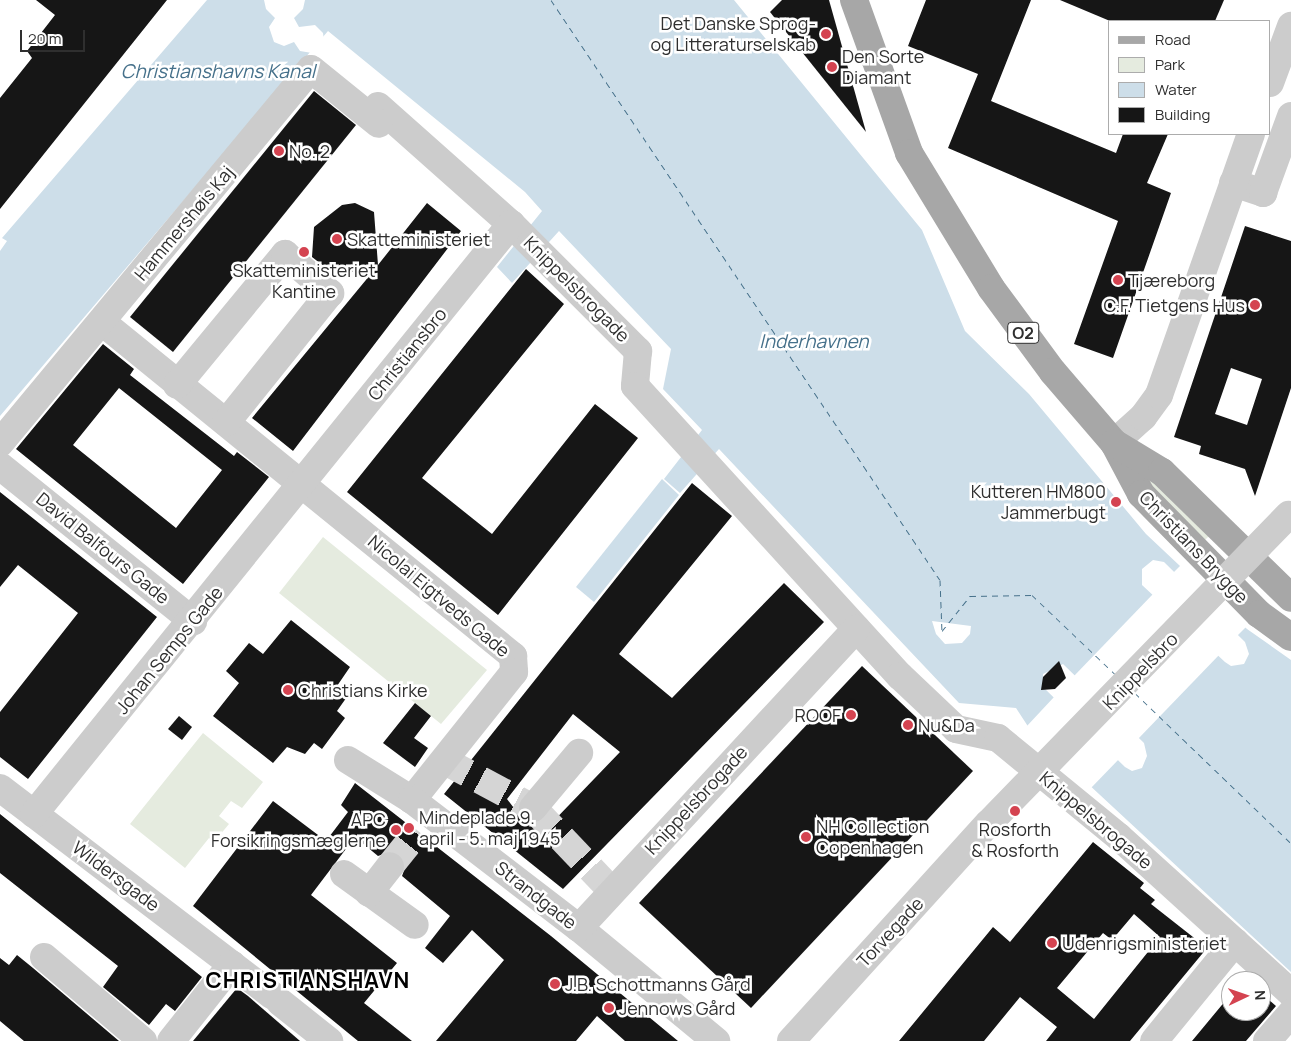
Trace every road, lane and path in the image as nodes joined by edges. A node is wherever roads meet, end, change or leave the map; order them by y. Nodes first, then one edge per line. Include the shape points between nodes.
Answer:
1 (854, 0) edge
2 (870, 0) edge
3 (1291, 26) edge
4 (1271, 80) edge
5 (378, 115) joint
6 (1291, 116) edge
7 (1251, 135) edge
8 (1236, 175) junction
9 (946, 214) junction
10 (516, 228) junction
11 (102, 322) junction
12 (177, 385) junction
13 (226, 423) junction
14 (1114, 443) junction
15 (0, 444) edge
16 (6, 471) edge
17 (302, 485) junction
18 (1290, 514) edge
19 (1291, 598) edge
20 (194, 621) junction
21 (856, 629) junction
22 (1291, 637) edge
23 (579, 752) dead end
24 (348, 760) dead end
25 (0, 788) edge
26 (533, 808) dead end
27 (34, 814) junction
28 (420, 815) junction
29 (988, 823) joint
30 (390, 866) tunnel mouth
31 (344, 874) dead end
32 (369, 893) junction
33 (415, 925) dead end
34 (579, 928) junction
35 (1235, 942) junction
36 (44, 956) dead end
37 (232, 964) junction
38 (1291, 993) edge
39 (1291, 1013) edge
40 (142, 1041) edge
41 (170, 1041) edge
42 (329, 1041) edge
43 (716, 1041) edge
44 (791, 1041) edge
45 (1154, 1041) edge
46 (1267, 1041) edge

1 - 9 main road, Christians Brygge / O2 via 909,153 931,195
2 - 9 main road, Christians Brygge / O2
3 - 4 street
5 - 10 street, Knippelsbrogade
5 - 11 street, Hammershøis Kaj via 311,70
6 - 8 street via 1262,194
7 - 8 street
8 - 14 street via 1160,395 1143,417
9 - 14 main road, Christians Brygge / O2 via 1034,348
10 - 17 street, Christiansbro
10 - 21 street, Knippelsbrogade via 638,351 635,386
11 - 12 street, Nicolai Eigtveds Gade
11 - 15 street, Hammershøis Kaj
12 - 13 street, Nicolai Eigtveds Gade
12 - 13 street via 285,254 330,293
13 - 17 street, Nicolai Eigtveds Gade
14 - 19 main road, Christians Brygge / O2 via 1162,472
14 - 22 main road, Christians Brygge / O2 via 1141,494 1259,614
16 - 20 street, David Balfours Gade
17 - 20 street, Johan Semps Gade
17 - 28 street, Nicolai Eigtveds Gade via 513,656 514,672
18 - 29 street, Knippelsbro, bridge
20 - 27 street, Johan Semps Gade
21 - 34 street, Knippelsbrogade
21 - 35 street, Knippelsbrogade via 956,729 998,738 1120,837
23 - 26 street
24 - 28 street, Strandgade
25 - 27 street, Wildersgade
27 - 37 street, Wildersgade
28 - 34 street, Strandgade
29 - 44 street, Torvegade
30 - 32 street
31 - 32 street
32 - 33 street
34 - 43 street, Strandgade
35 - 38 street, Knippelsbrogade
35 - 45 street
36 - 40 street
37 - 41 street
37 - 42 street, Wildersgade
39 - 46 street

